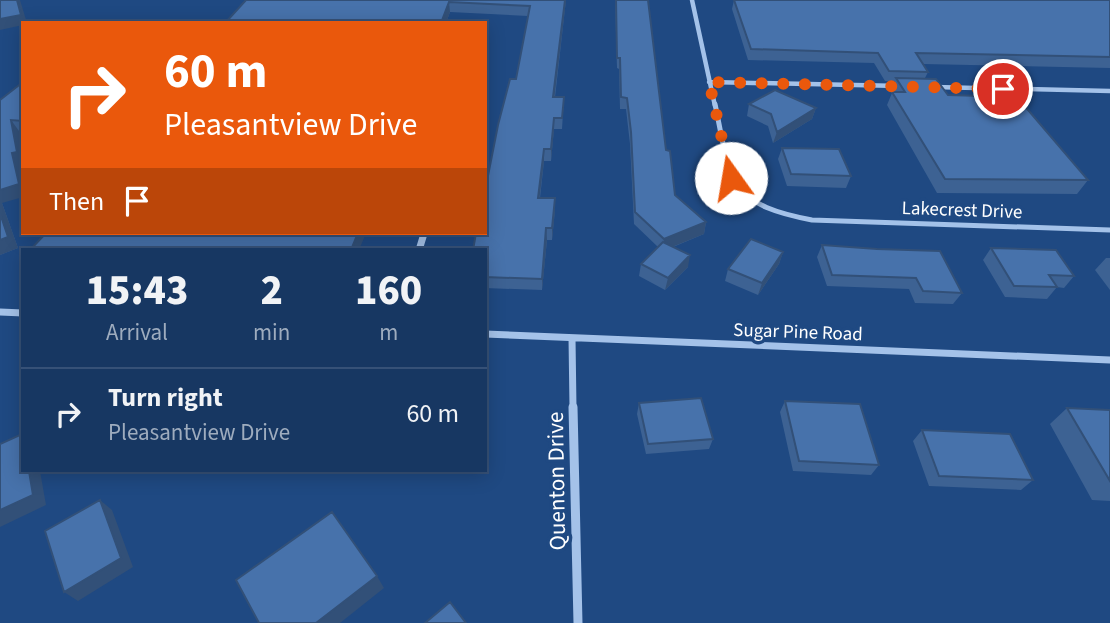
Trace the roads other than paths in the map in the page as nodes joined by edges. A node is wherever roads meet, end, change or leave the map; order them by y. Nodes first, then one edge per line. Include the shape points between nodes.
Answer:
1 (692, 0) edge
2 (709, 82) junction
3 (903, 86) edge
4 (930, 87) edge
5 (1110, 91) edge
6 (1110, 230) edge
7 (0, 312) edge
8 (21, 313) edge
9 (487, 334) edge
10 (572, 338) junction
11 (1110, 360) edge
12 (578, 623) edge

1 - 2 street, Lakecrest Drive
2 - 3 street
2 - 6 street, Lakecrest Drive via 731,178 747,198 771,213 812,220
4 - 5 street
7 - 8 street
9 - 10 street, Sugar Pine Road
10 - 11 street, Sugar Pine Road
10 - 12 street, Quenton Drive

